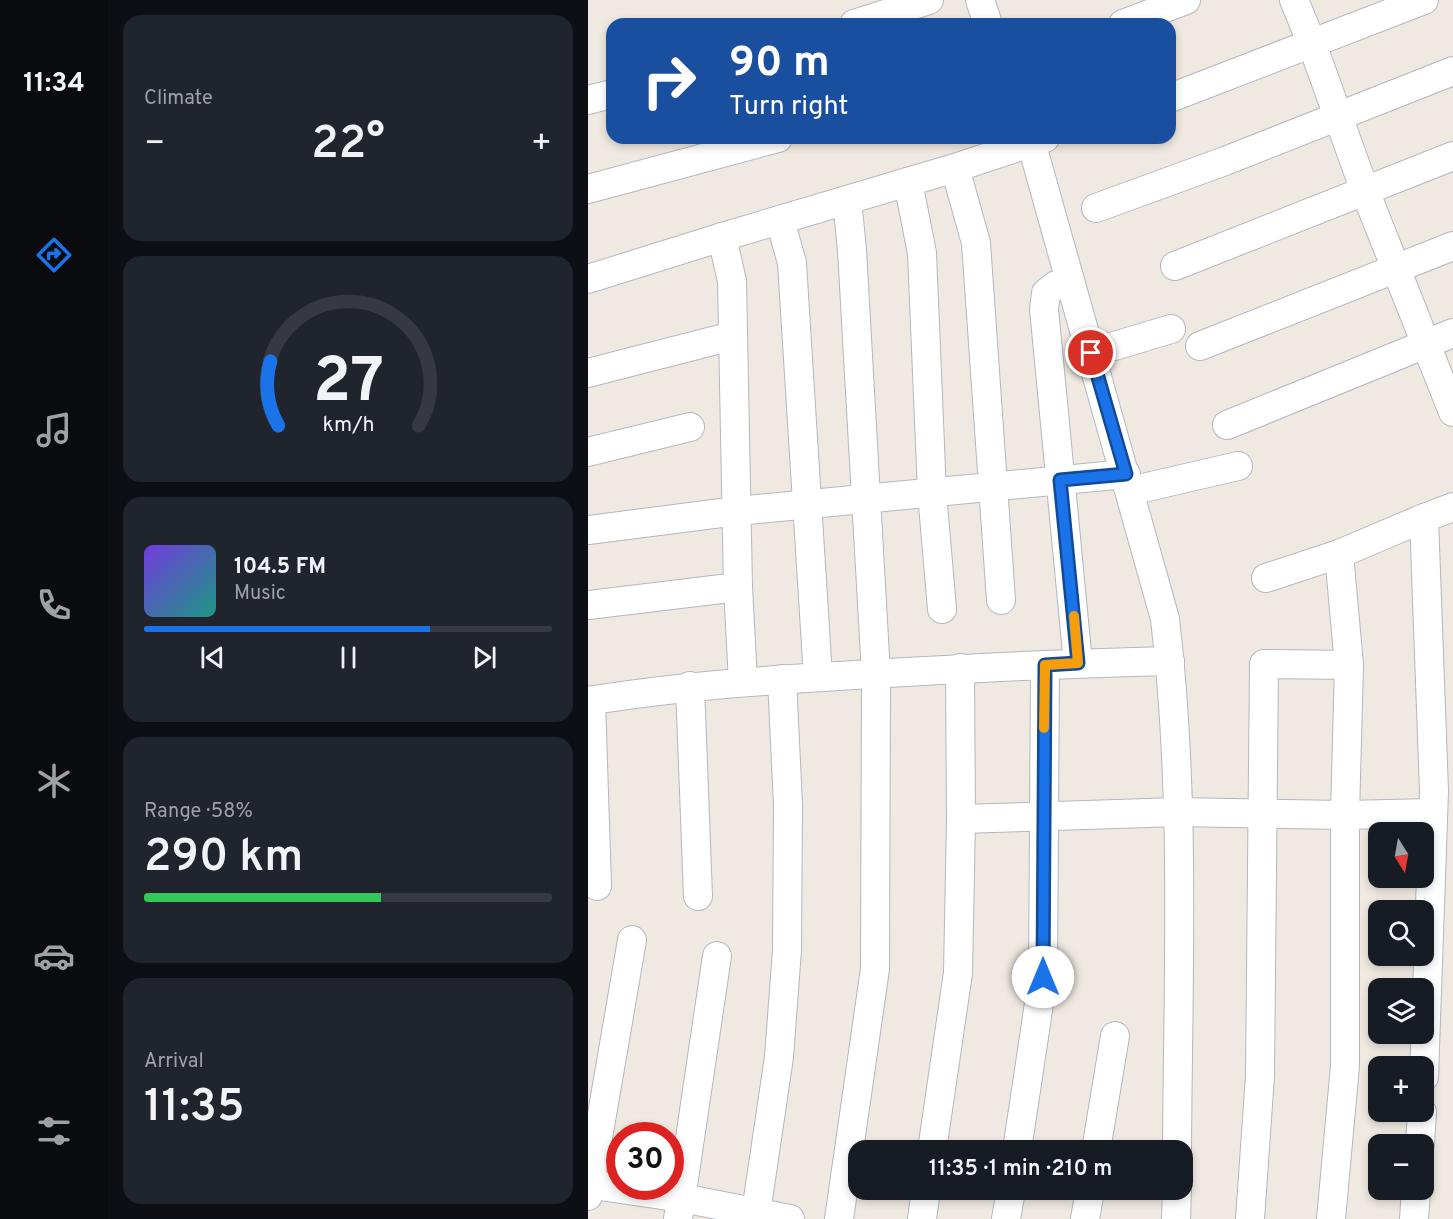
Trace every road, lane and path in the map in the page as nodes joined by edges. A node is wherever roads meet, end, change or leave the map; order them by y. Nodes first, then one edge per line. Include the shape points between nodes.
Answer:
1 (929, 0) edge
2 (980, 0) edge
3 (1186, 0) edge
4 (1294, 0) edge
5 (1424, 0) edge
6 (874, 18) edge
7 (986, 18) edge
8 (1139, 18) edge
9 (1312, 44) junction
10 (1453, 70) edge
11 (606, 96) edge
12 (1176, 96) edge
13 (588, 100) edge
14 (1337, 117) junction
15 (756, 144) edge
16 (1021, 144) edge
17 (1036, 144) edge
18 (1453, 156) edge
19 (955, 168) junction
20 (908, 182) junction
21 (588, 189) edge
22 (1365, 190) junction
23 (847, 200) junction
24 (1096, 208) dead end
25 (780, 220) junction
26 (722, 237) junction
27 (1453, 246) edge
28 (1175, 266) dead end
29 (1395, 267) junction
30 (588, 279) edge
31 (1071, 284) junction
32 (1171, 328) dead end
33 (1453, 333) edge
34 (732, 336) junction
35 (1425, 345) junction
36 (1200, 346) dead end
37 (1091, 353) junction
38 (588, 373) edge
39 (1453, 412) edge
40 (1227, 425) dead end
41 (690, 428) dead end
42 (588, 452) edge
43 (1238, 466) dead end
44 (1060, 480) junction
45 (1128, 482) junction
46 (993, 487) junction
47 (932, 493) junction
48 (866, 499) junction
49 (807, 505) junction
50 (1453, 507) edge
51 (737, 511) junction
52 (1424, 518) junction
53 (588, 530) edge
54 (1339, 554) junction
55 (1266, 578) dead end
56 (738, 587) junction
57 (1001, 600) dead end
58 (588, 605) edge
59 (942, 609) dead end
60 (1170, 661) junction
61 (1078, 663) junction
62 (1045, 665) junction
63 (1349, 665) junction
64 (960, 668) junction
65 (876, 674) junction
66 (818, 676) junction
67 (782, 679) junction
68 (743, 682) junction
69 (690, 686) junction
70 (590, 701) edge
71 (1442, 717) edge
72 (1439, 799) edge
73 (1178, 812) junction
74 (1262, 813) junction
75 (1345, 815) junction
76 (1042, 817) junction
77 (962, 819) junction
78 (1442, 861) edge
79 (597, 886) dead end
80 (698, 896) dead end
81 (632, 940) dead end
82 (717, 956) dead end
83 (1115, 1036) dead end
84 (1426, 1056) edge
85 (933, 1140) edge
86 (1019, 1140) edge
87 (1098, 1140) edge
88 (1177, 1140) edge
89 (589, 1188) edge
90 (925, 1200) edge
91 (1009, 1200) edge
92 (1088, 1200) edge
93 (1177, 1200) edge
94 (1415, 1200) edge
95 (680, 1208) edge
96 (755, 1216) edge
97 (790, 1219) edge
98 (839, 1219) edge
99 (922, 1219) edge
100 (1006, 1219) edge
101 (1085, 1219) edge
102 (1176, 1219) edge
103 (1250, 1219) edge
104 (1331, 1219) edge
105 (1414, 1219) edge

1 - 6 street
2 - 7 street
3 - 8 street
4 - 9 street
5 - 9 street
9 - 12 street
9 - 14 street
10 - 14 street
11 - 13 street
14 - 22 street
14 - 24 street
15 - 21 street
16 - 19 street
17 - 31 street
18 - 22 street
19 - 20 street
19 - 46 street via 976,243
20 - 23 street
20 - 47 street via 922,253
22 - 28 street
22 - 29 street
23 - 25 street
23 - 48 street
25 - 26 street
25 - 49 street via 792,263
26 - 30 street
26 - 34 street via 732,281
27 - 29 street
29 - 35 street
29 - 36 street
31 - 37 street
31 - 44 street via 1056,285 1046,293 1044,309
32 - 37 street
33 - 35 street
34 - 38 street
34 - 51 street
35 - 39 street
35 - 40 street
37 - 45 street
41 - 42 street
43 - 45 street
44 - 45 street
44 - 46 street
44 - 61 street
45 - 60 street via 1165,619
46 - 47 street
46 - 57 street
47 - 48 street
47 - 59 street
48 - 49 street
48 - 65 street
49 - 51 street
49 - 66 street
50 - 52 street
51 - 53 street
51 - 56 street
52 - 54 street
52 - 71 street
54 - 55 street
54 - 63 street
56 - 58 street
56 - 68 street
60 - 61 street
60 - 73 street
61 - 62 street
62 - 64 street
62 - 76 street
63 - 74 street via 1264,664
63 - 75 street
64 - 65 street
64 - 77 street
65 - 66 street
65 - 98 street via 875,969
66 - 67 street
67 - 68 street
67 - 96 street via 788,805 787,950 779,1057
68 - 69 street
69 - 70 street
69 - 80 street
70 - 79 street
71 - 72 street
72 - 75 street
72 - 78 street
73 - 74 street
73 - 76 street
73 - 88 street
74 - 75 street
74 - 103 street via 1260,1076
75 - 104 street via 1345,1066
76 - 77 street
76 - 86 street via 1043,977
77 - 85 street via 958,973
78 - 84 street
81 - 89 street
82 - 95 street
83 - 87 street
89 - 95 street
90 - 99 street
91 - 100 street
92 - 101 street
93 - 102 street
94 - 105 street
95 - 96 street
96 - 97 street

